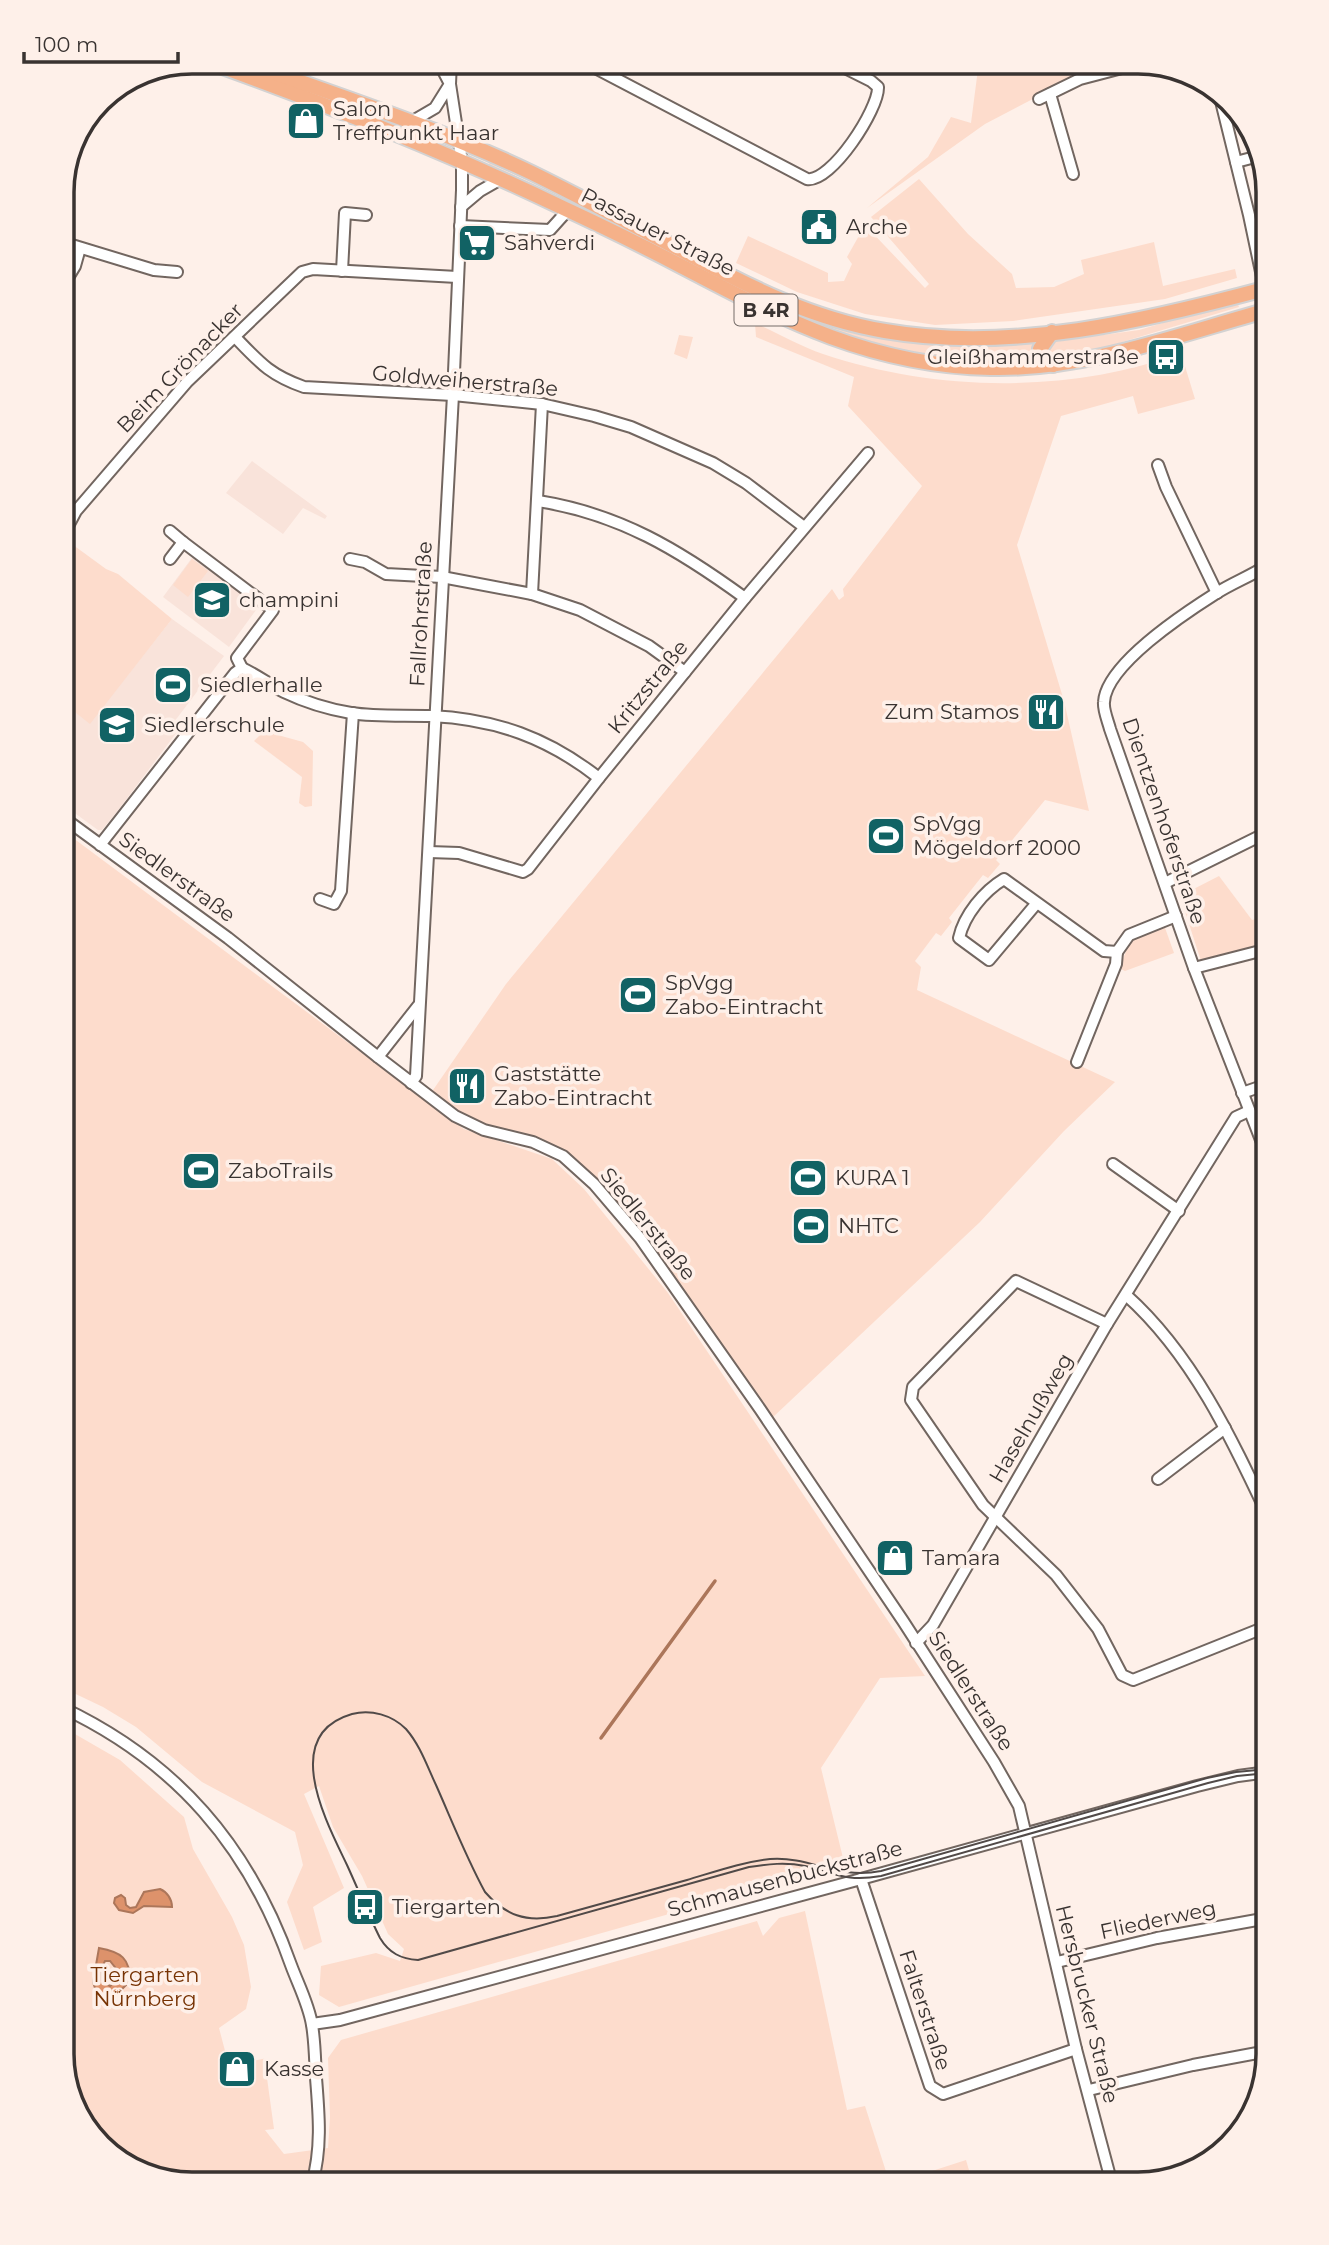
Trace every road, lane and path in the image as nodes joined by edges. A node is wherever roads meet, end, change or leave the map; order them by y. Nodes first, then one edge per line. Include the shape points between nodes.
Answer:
1 (241, 74) edge
2 (277, 74) edge
3 (445, 74) edge
4 (451, 74) edge
5 (607, 74) edge
6 (857, 74) edge
7 (1099, 74) edge
8 (450, 84) junction
9 (1051, 94) junction
10 (1038, 99) dead end
11 (1224, 112) edge
12 (411, 122) junction
13 (458, 140) junction
14 (1250, 158) edge
15 (462, 162) junction
16 (1236, 162) junction
17 (1073, 174) dead end
18 (501, 179) junction
19 (461, 207) junction
20 (568, 210) junction
21 (366, 215) dead end
22 (460, 226) junction
23 (74, 246) edge
24 (1256, 246) edge
25 (80, 248) junction
26 (74, 268) edge
27 (342, 271) junction
28 (177, 272) dead end
29 (457, 277) junction
30 (1256, 291) edge
31 (1256, 312) edge
32 (1052, 332) junction
33 (235, 337) junction
34 (1053, 365) junction
35 (453, 396) junction
36 (542, 404) junction
37 (868, 453) dead end
38 (1158, 465) dead end
39 (538, 501) junction
40 (74, 515) edge
41 (804, 527) junction
42 (170, 531) dead end
43 (183, 542) junction
44 (170, 559) dead end
45 (350, 559) dead end
46 (1256, 572) edge
47 (442, 577) junction
48 (1217, 593) junction
49 (532, 594) junction
50 (745, 598) junction
51 (242, 668) junction
52 (685, 672) junction
53 (353, 713) junction
54 (434, 716) junction
55 (599, 778) junction
56 (74, 826) edge
57 (1256, 838) edge
58 (100, 845) junction
59 (429, 852) junction
60 (1165, 883) junction
61 (320, 899) dead end
62 (1036, 904) junction
63 (1177, 916) junction
64 (1117, 952) junction
65 (1256, 952) edge
66 (1194, 968) junction
67 (420, 1004) junction
68 (377, 1057) junction
69 (1077, 1062) dead end
70 (411, 1083) junction
71 (1256, 1088) edge
72 (1242, 1093) junction
73 (1249, 1111) junction
74 (1256, 1128) edge
75 (1114, 1164) dead end
76 (1179, 1211) junction
77 (1126, 1295) junction
78 (1107, 1324) junction
79 (1225, 1428) junction
80 (1158, 1479) dead end
81 (1256, 1491) edge
82 (995, 1520) junction
83 (1256, 1631) edge
84 (916, 1643) junction
85 (74, 1713) edge
86 (1256, 1774) edge
87 (1026, 1832) junction
88 (861, 1879) junction
89 (1256, 1921) edge
90 (1057, 1962) junction
91 (312, 2024) junction
92 (1076, 2049) junction
93 (1256, 2053) edge
94 (1088, 2090) junction
95 (315, 2171) edge
96 (1109, 2172) edge

1 - 15 main road, Passauer Straße / B 4R
2 - 12 main road, Passauer Straße / B 4R
3 - 8 street, Fallrohrstraße
4 - 8 street, Fallrohrstraße
5 - 6 street via 814,180 853,140 878,96 878,87
7 - 9 street
8 - 12 street via 435,108
8 - 13 street, Fallrohrstraße
9 - 10 street
9 - 17 street
11 - 16 street
12 - 13 main road, Passauer Straße / B 4R
13 - 15 street, Fallrohrstraße
13 - 32 main road, Passauer Straße / B 4R via 534,174 755,289 826,317 929,336
14 - 16 street
15 - 18 main road, Passauer Straße / B 4R
15 - 19 street, Fallrohrstraße
16 - 24 street
18 - 19 street
18 - 20 main road, Passauer Straße / B 4R
19 - 22 street, Fallrohrstraße
20 - 22 street via 550,230
20 - 34 main road, Passauer Straße / B 4R via 781,317 856,347 954,366
21 - 27 street via 345,213
22 - 29 street, Fallrohrstraße
23 - 25 street
25 - 26 street
25 - 28 street via 154,270
27 - 29 street, Beim Grönacker
27 - 33 street, Beim Grönacker via 302,272
29 - 35 street, Fallrohrstraße
30 - 32 main road, Passauer Straße / B 4R via 1148,318
31 - 34 main road, Passauer Straße / B 4R via 1122,351
32 - 34 main road via 1040,349 1043,360
33 - 35 street, Goldweiherstraße via 264,367 304,387
33 - 40 street, Beim Grönacker via 187,382
35 - 36 street, Goldweiherstraße
35 - 47 street, Fallrohrstraße
36 - 39 street
36 - 41 street, Goldweiherstraße via 631,427 713,463
37 - 41 street, Kritzstraße
38 - 48 street
39 - 49 street
39 - 50 street via 571,506 626,525 664,543
41 - 50 street, Kritzstraße
42 - 43 street
43 - 44 street
43 - 51 street via 273,610 237,658
45 - 47 street via 386,574
46 - 48 street, Dientzenhoferstraße
47 - 49 street
47 - 54 street, Fallrohrstraße
48 - 60 street, Dientzenhoferstraße via 1134,655 1109,682 1104,703
49 - 52 street via 580,610 649,646
50 - 52 street, Kritzstraße
51 - 53 street via 314,705
51 - 58 street
52 - 55 street, Kritzstraße
53 - 54 street
53 - 61 street via 341,891 334,905
54 - 55 street via 478,721 523,734 571,756
54 - 59 street, Fallrohrstraße
55 - 59 street, Kritzstraße via 523,872 459,853
56 - 58 street, Siedlerstraße
57 - 60 street
58 - 68 street, Siedlerstraße via 228,938
59 - 67 street, Fallrohrstraße
60 - 63 street, Dientzenhoferstraße
62 - 62 street via 989,960 959,938 962,924 992,886 1004,879
62 - 64 street via 1104,951
63 - 64 street via 1129,935
63 - 66 street, Dientzenhoferstraße
64 - 69 street
65 - 66 street
66 - 72 street, Dientzenhoferstraße
67 - 68 street
67 - 70 street, Fallrohrstraße via 416,1076
68 - 70 street, Siedlerstraße
70 - 84 street, Siedlerstraße via 475,1127 554,1151 594,1184 662,1269
71 - 72 street
72 - 73 street, Dientzenhoferstraße
73 - 74 street, Dientzenhoferstraße
73 - 76 street, Haselnußweg via 1236,1116
75 - 76 street
76 - 77 street, Haselnußweg
77 - 78 street, Haselnußweg
77 - 79 street via 1189,1368
78 - 82 street, Haselnußweg
78 - 82 street via 1016,1281 913,1387 911,1400
79 - 80 street
79 - 81 street
82 - 83 street via 1056,1575 1097,1629 1122,1675 1133,1680
82 - 84 street, Haselnußweg via 933,1625
84 - 87 street, Siedlerstraße via 1006,1781 1023,1814
85 - 91 street via 142,1754 189,1794 220,1830 272,1914
86 - 87 street, Schmausenbuckstraße
87 - 88 street, Schmausenbuckstraße
87 - 90 street, Hersbrucker Straße
88 - 91 street, Schmausenbuckstraße
88 - 92 street, Falterstraße via 930,2086 943,2094
89 - 90 street, Fliederweg
90 - 92 street, Hersbrucker Straße
91 - 95 street via 320,2127
92 - 94 street, Hersbrucker Straße
93 - 94 street
94 - 96 street, Hersbrucker Straße

